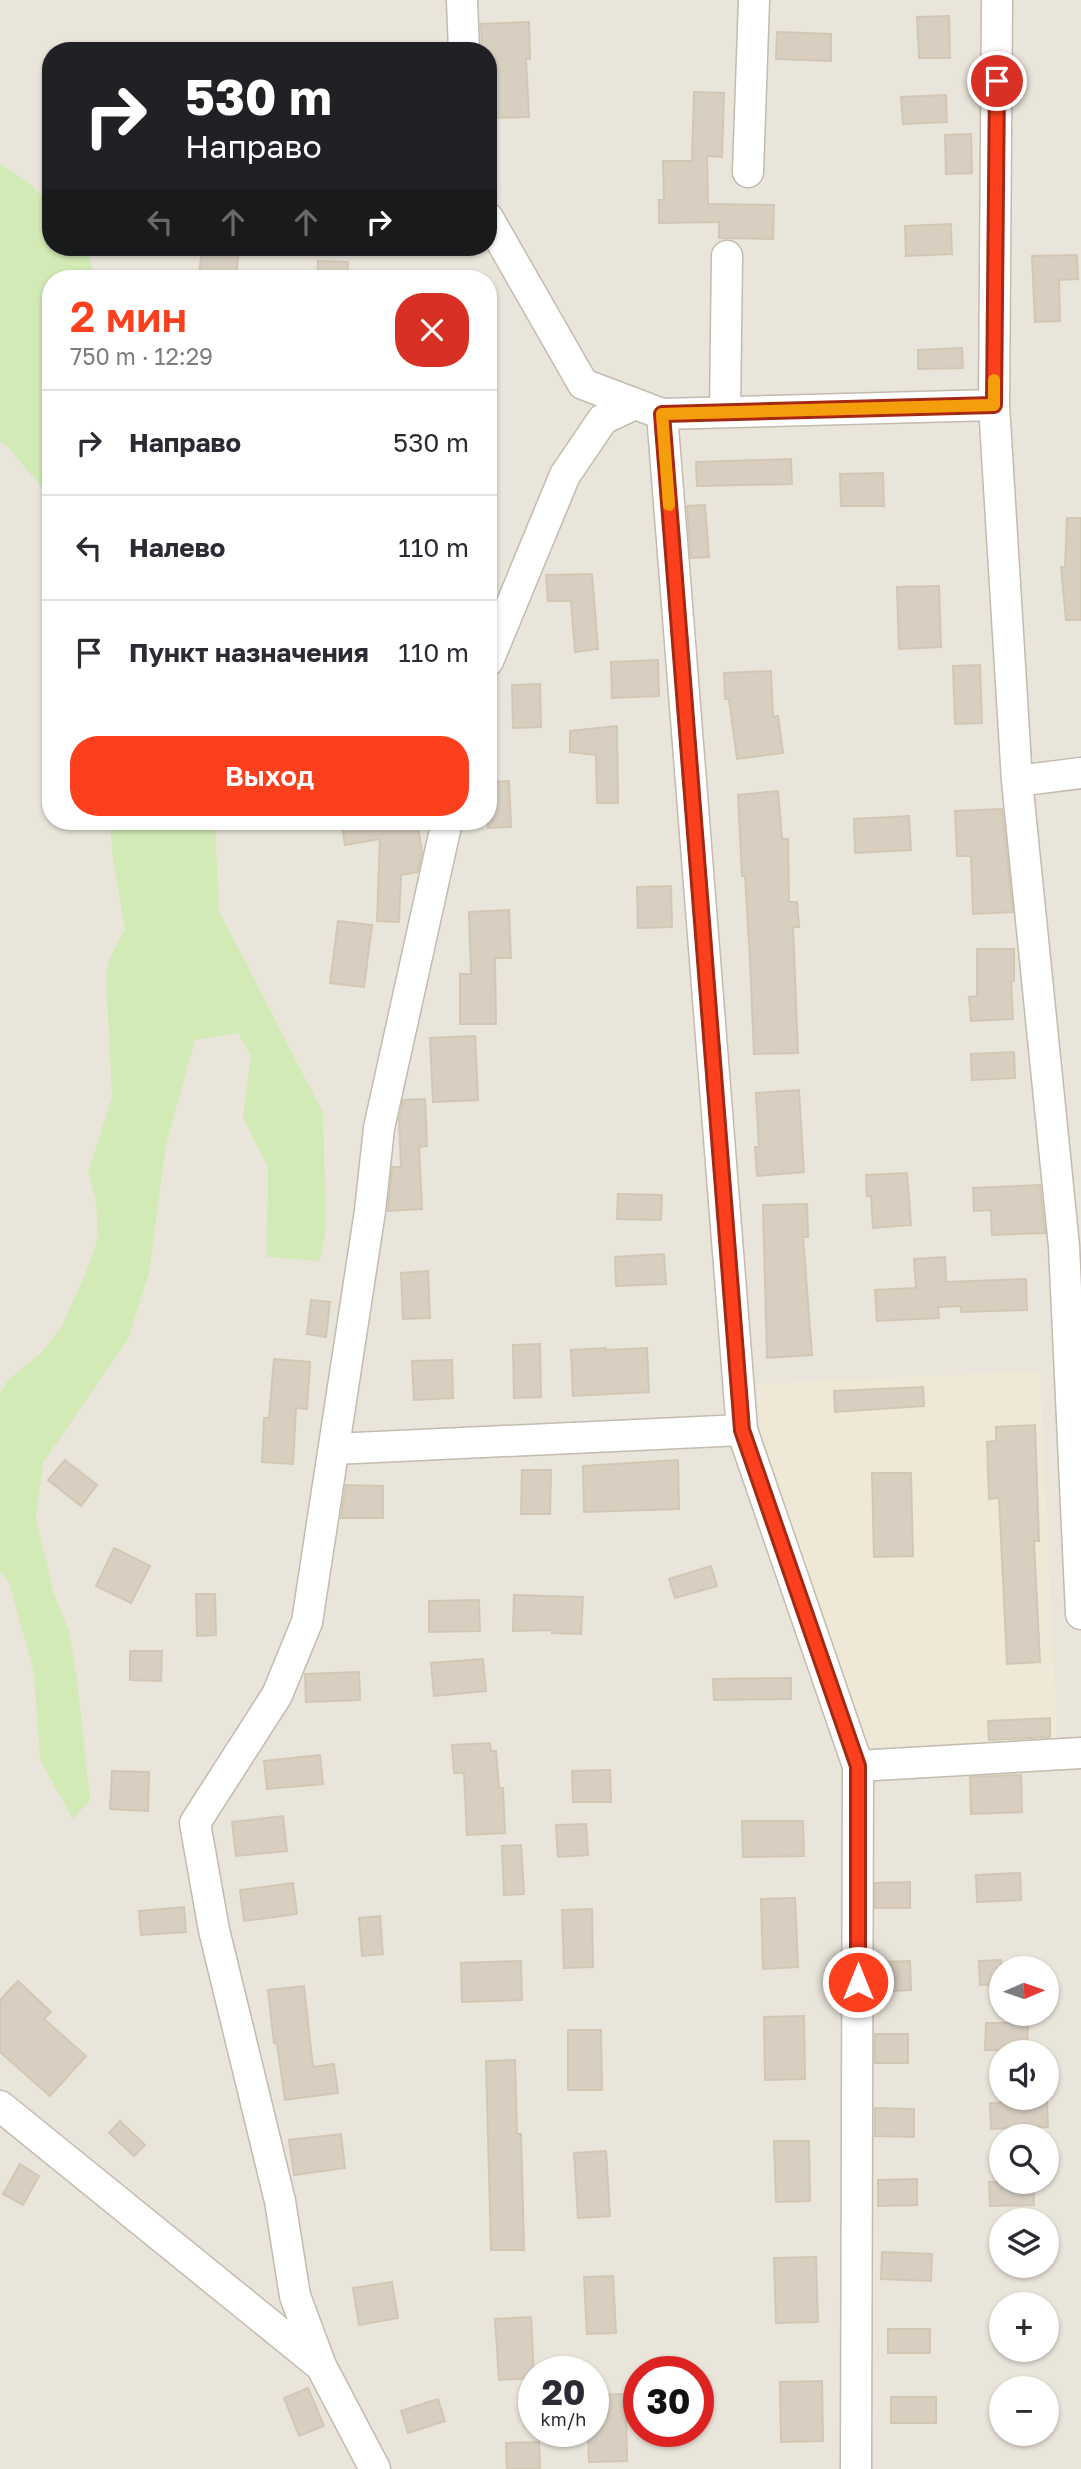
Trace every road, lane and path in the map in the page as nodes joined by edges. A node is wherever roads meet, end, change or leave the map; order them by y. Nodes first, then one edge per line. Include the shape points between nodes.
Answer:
1 (463, 0) edge
2 (754, 0) edge
3 (997, 0) edge
4 (464, 42) edge
5 (748, 172) dead end
6 (497, 234) edge
7 (727, 256) dead end
8 (994, 405) junction
9 (648, 409) junction
10 (725, 412) junction
11 (497, 639) edge
12 (1081, 773) edge
13 (1017, 781) junction
14 (445, 830) edge
15 (1073, 1245) edge
16 (742, 1430) junction
17 (334, 1449) junction
18 (1081, 1614) edge
19 (1081, 1754) edge
20 (858, 1766) junction
21 (0, 2106) edge
22 (321, 2366) junction
23 (375, 2469) edge
24 (856, 2469) edge

1 - 4 street
2 - 5 street
3 - 8 street
6 - 9 street via 583,384
7 - 10 street
8 - 10 street
8 - 13 street
9 - 10 street
9 - 11 street via 603,419 565,475
9 - 16 street
12 - 13 street
13 - 15 street
14 - 17 street via 379,1128
15 - 18 street
16 - 17 street
16 - 20 street
17 - 22 street via 307,1622 276,1695 195,1823 214,1930 280,2201 296,2296
19 - 20 street
20 - 24 street
21 - 22 street
22 - 23 street

